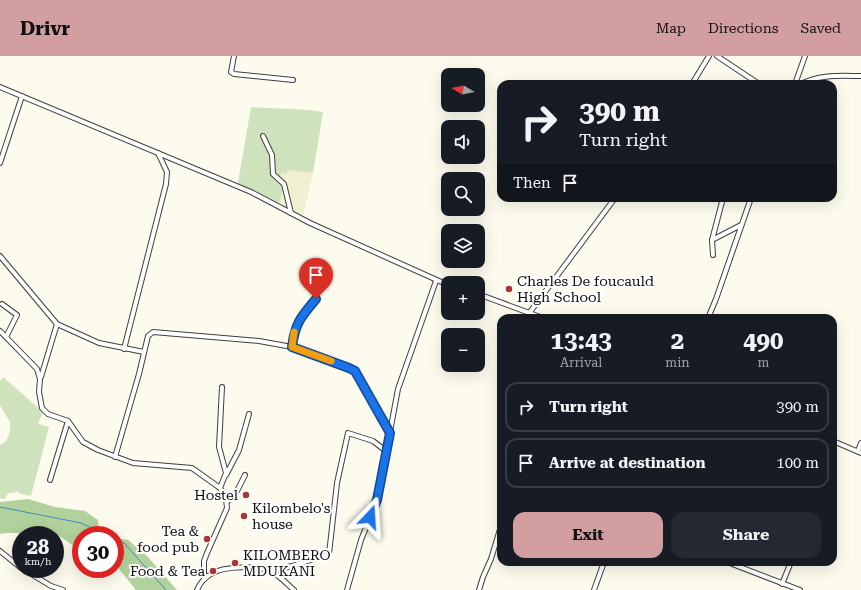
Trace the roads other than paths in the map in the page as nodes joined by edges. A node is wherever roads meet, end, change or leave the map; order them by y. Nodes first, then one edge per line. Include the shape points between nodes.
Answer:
1 (234, 56) edge
2 (709, 56) edge
3 (717, 56) edge
4 (805, 56) edge
5 (861, 76) edge
6 (294, 80) dead end
7 (694, 80) edge
8 (752, 80) edge
9 (796, 80) edge
10 (811, 80) edge
11 (0, 86) edge
12 (22, 96) junction
13 (263, 136) dead end
14 (157, 153) junction
15 (0, 163) edge
16 (612, 202) edge
17 (722, 202) edge
18 (750, 202) edge
19 (292, 213) junction
20 (741, 225) junction
21 (712, 240) junction
22 (713, 255) dead end
23 (0, 256) edge
24 (436, 281) junction
25 (441, 283) edge
26 (318, 285) dead end
27 (485, 296) edge
28 (2, 304) dead end
29 (530, 312) junction
30 (534, 314) edge
31 (710, 314) edge
32 (57, 324) junction
33 (0, 331) edge
34 (6, 338) junction
35 (292, 347) junction
36 (124, 349) junction
37 (144, 352) junction
38 (40, 379) junction
39 (222, 387) dead end
40 (249, 414) dead end
41 (68, 421) junction
42 (390, 433) junction
43 (837, 443) edge
44 (861, 443) edge
45 (386, 451) junction
46 (859, 452) edge
47 (115, 456) junction
48 (226, 475) junction
49 (245, 476) dead end
50 (50, 480) dead end
51 (220, 488) junction
52 (227, 502) junction
53 (497, 539) edge
54 (0, 551) edge
55 (12, 560) edge
56 (603, 566) edge
57 (737, 566) edge
58 (789, 566) edge
59 (270, 571) junction
60 (39, 578) edge
61 (204, 579) junction
62 (782, 584) junction
63 (63, 590) edge
64 (197, 590) edge
65 (294, 590) edge
66 (347, 590) edge
67 (479, 590) edge
68 (594, 590) edge
69 (800, 590) edge

1 - 6 street via 231,72 234,74
2 - 7 street
3 - 8 street
4 - 9 street
5 - 10 street via 824,76
11 - 12 street
12 - 14 street
12 - 15 street
13 - 19 street via 272,155 273,174 284,184
14 - 19 street via 251,192
14 - 36 street via 167,172 166,184
16 - 29 street
17 - 21 street
18 - 20 street
19 - 24 street
20 - 21 street
20 - 31 street
21 - 22 street
23 - 32 street
24 - 25 street
24 - 42 street via 398,389
26 - 35 street via 316,299 295,326
27 - 29 street
28 - 34 street via 17,315
29 - 30 street
32 - 36 street via 88,339
32 - 38 street
33 - 34 street
34 - 38 street via 37,369
35 - 37 street via 259,341 153,332 148,336
35 - 42 street via 355,371
36 - 37 street
37 - 47 street
38 - 41 street via 42,408 48,414
39 - 48 street via 219,441
40 - 48 street via 239,450
41 - 47 street via 83,442
41 - 50 street
42 - 45 street
43 - 46 street
44 - 46 street
45 - 59 street via 373,441 348,433 337,483 329,554
45 - 66 street via 377,500 361,540
47 - 51 street via 141,465 192,468
48 - 51 street
49 - 52 street
51 - 52 street
52 - 61 street via 225,515 204,561
53 - 67 street
54 - 55 street
56 - 68 street
57 - 62 street
58 - 62 street
59 - 61 street via 229,568 215,571
59 - 65 street
60 - 63 street
61 - 64 street
62 - 69 street

